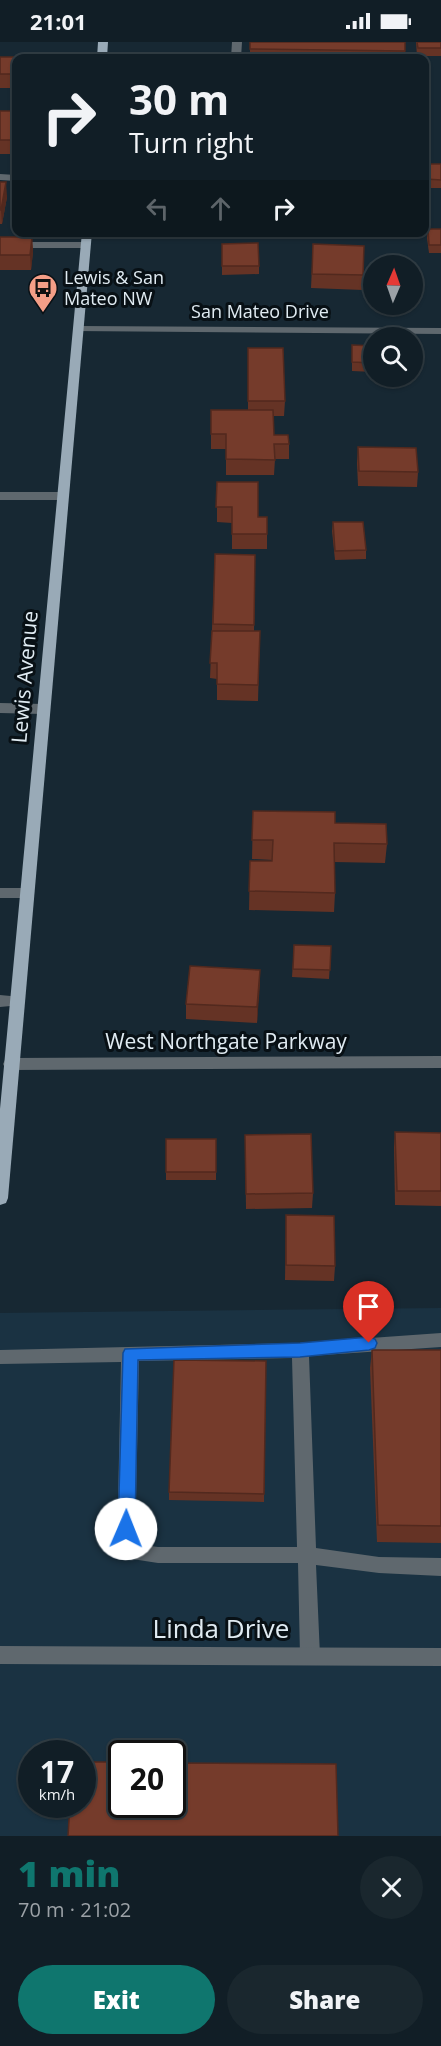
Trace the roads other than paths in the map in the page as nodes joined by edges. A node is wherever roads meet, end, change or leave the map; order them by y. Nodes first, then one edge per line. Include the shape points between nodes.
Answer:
1 (86, 239) edge
2 (0, 245) edge
3 (78, 329) junction
4 (441, 331) edge
5 (0, 496) edge
6 (63, 496) junction
7 (0, 708) edge
8 (43, 709) junction
9 (0, 893) edge
10 (26, 893) junction
11 (0, 1001) edge
12 (16, 1001) junction
13 (441, 1062) edge
14 (11, 1064) junction
15 (4, 1096) edge
16 (0, 1198) edge
17 (441, 1340) edge
18 (300, 1350) junction
19 (130, 1353) junction
20 (0, 1357) edge
21 (307, 1555) junction
22 (441, 1567) edge
23 (0, 1655) edge
24 (310, 1656) junction
25 (441, 1657) edge

1 - 2 street
1 - 3 main road, Lewis Avenue
3 - 4 street, San Mateo Drive
3 - 6 main road, Lewis Avenue
5 - 6 street
6 - 8 main road, Lewis Avenue
7 - 8 street
8 - 10 main road, Lewis Avenue
9 - 10 street
10 - 12 main road, Lewis Avenue
11 - 12 street
12 - 14 main road, Lewis Avenue
13 - 14 street, West Northgate Parkway
14 - 15 main road, Lewis Avenue
15 - 16 main road, Lewis Avenue
17 - 18 street
18 - 19 street
18 - 21 street
19 - 20 street
19 - 21 street via 126,1551 158,1555
21 - 22 street via 379,1565
21 - 24 street
23 - 24 street, Linda Drive
24 - 25 street, Linda Drive

